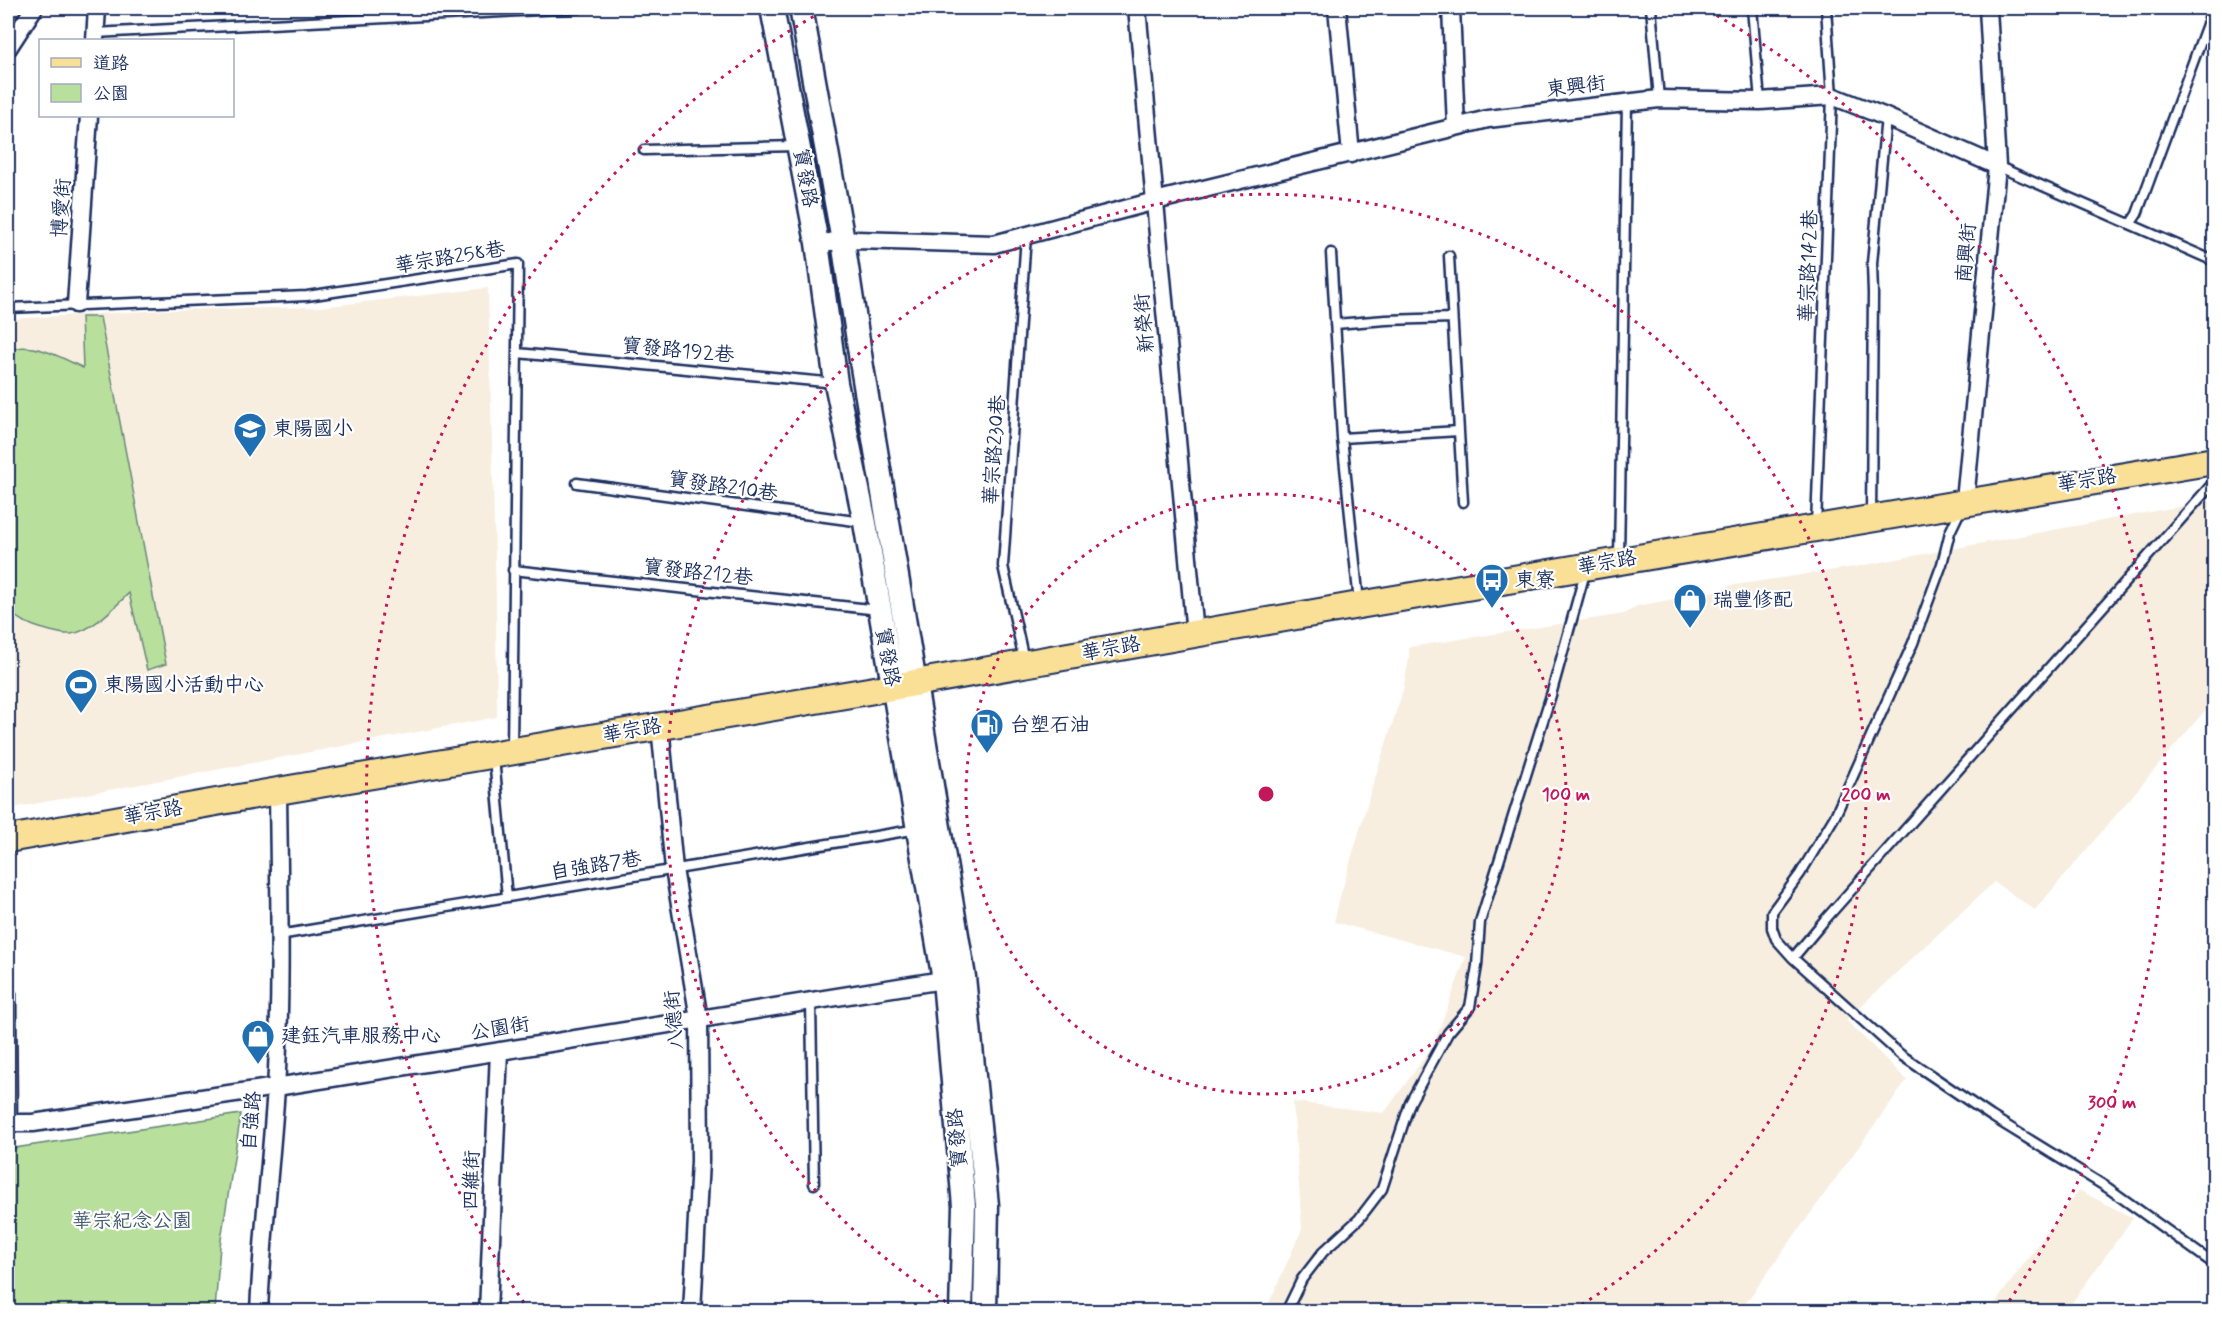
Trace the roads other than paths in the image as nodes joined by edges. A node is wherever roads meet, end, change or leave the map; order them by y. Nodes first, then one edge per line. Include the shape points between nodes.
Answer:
1 (34, 8) edge
2 (97, 8) edge
3 (580, 8) edge
4 (772, 8) edge
5 (801, 8) edge
6 (1137, 8) edge
7 (1336, 8) edge
8 (1451, 8) edge
9 (1651, 8) edge
10 (1752, 8) edge
11 (1826, 8) edge
12 (1988, 8) edge
13 (2213, 8) edge
14 (95, 37) edge
15 (8, 48) edge
16 (1832, 96) junction
17 (1659, 99) junction
18 (1760, 101) junction
19 (1627, 102) junction
20 (89, 117) edge
21 (1886, 117) junction
22 (1456, 127) junction
23 (799, 146) junction
24 (644, 150) dead end
25 (1351, 154) junction
26 (1996, 166) junction
27 (1155, 201) junction
28 (2131, 223) junction
29 (1026, 236) junction
30 (843, 241) junction
31 (817, 243) junction
32 (1331, 253) dead end
33 (1449, 256) dead end
34 (2214, 261) edge
35 (76, 304) junction
36 (8, 308) edge
37 (1452, 318) junction
38 (1335, 324) junction
39 (517, 353) junction
40 (836, 383) junction
41 (1459, 431) junction
42 (1342, 438) junction
43 (2214, 461) edge
44 (2214, 482) edge
45 (577, 483) dead end
46 (1965, 501) junction
47 (1463, 502) dead end
48 (1871, 517) junction
49 (865, 523) junction
50 (1816, 527) junction
51 (1619, 561) junction
52 (1587, 567) junction
53 (513, 570) junction
54 (1359, 605) junction
55 (879, 610) junction
56 (1195, 634) junction
57 (1025, 664) junction
58 (904, 685) junction
59 (660, 726) junction
60 (503, 753) junction
61 (278, 790) junction
62 (918, 829) junction
63 (8, 839) edge
64 (674, 869) junction
65 (507, 897) junction
66 (279, 935) junction
67 (1793, 958) junction
68 (954, 979) junction
69 (8, 994) edge
70 (811, 1002) junction
71 (699, 1019) junction
72 (499, 1051) junction
73 (276, 1087) junction
74 (10, 1123) edge
75 (814, 1184) dead end
76 (2214, 1264) edge
77 (259, 1311) edge
78 (488, 1311) edge
79 (692, 1311) edge
80 (961, 1311) edge
81 (985, 1311) edge
82 (1286, 1311) edge

1 - 15 street
2 - 14 street
3 - 14 lane
4 - 23 main road, 寶發路
5 - 30 main road, 寶發路
6 - 27 street, 新榮街
7 - 25 street
8 - 22 street
9 - 17 lane
10 - 18 lane
11 - 16 lane, 華宗路142巷
12 - 26 street, 南興街
13 - 28 lane
16 - 18 street, 東興街
16 - 21 street, 東興街
16 - 50 lane, 華宗路142巷
17 - 18 street, 東興街
17 - 19 street, 東興街
19 - 22 street, 東興街 via 1488,119
19 - 51 lane
20 - 35 street, 博愛街
21 - 26 street, 東興街
21 - 48 lane via 1872,263
22 - 25 street, 東興街
23 - 24 lane
23 - 31 main road, 寶發路
25 - 27 street, 東興街
26 - 28 lane
26 - 46 street, 南興街
27 - 29 street, 東興街
27 - 56 street, 新榮街
28 - 34 lane
29 - 30 street, 東興街 via 994,244
29 - 57 lane, 華宗路230巷 via 1003,566
30 - 31 street, 東興街
30 - 58 main road, 寶發路
31 - 40 main road, 寶發路
32 - 38 lane
33 - 37 lane
35 - 36 lane, 華宗路258巷
35 - 39 lane, 華宗路258巷 via 307,296 518,264
37 - 38 lane
37 - 41 lane
38 - 42 lane
39 - 40 lane, 寶發路192巷
39 - 53 lane, 華宗路258巷
40 - 49 main road, 寶發路
41 - 42 lane
41 - 47 lane
42 - 54 lane
43 - 46 main road, 華宗路
44 - 67 lane
45 - 49 lane, 寶發路210巷
46 - 48 main road, 華宗路
46 - 67 lane via 1950,532 1913,644 1835,816 1772,912 1776,939
48 - 50 main road, 華宗路
49 - 55 main road, 寶發路
50 - 51 main road, 華宗路
51 - 52 main road, 華宗路
52 - 54 main road, 華宗路
52 - 82 lane via 1480,922 1470,1007 1448,1033 1410,1103 1382,1189 1359,1219 1323,1252
53 - 55 lane, 寶發路212巷
53 - 60 lane, 華宗路258巷
54 - 56 main road, 華宗路
55 - 58 main road, 寶發路
56 - 57 main road, 華宗路
57 - 58 main road, 華宗路
58 - 59 main road, 華宗路
58 - 62 main road, 寶發路
58 - 68 main road, 寶發路
59 - 60 main road, 華宗路
59 - 64 street, 八德街
60 - 61 main road, 華宗路
60 - 65 lane, 華宗路258巷
61 - 63 main road, 華宗路
61 - 66 street, 自強路
62 - 64 lane, 自強路7巷
62 - 68 main road, 寶發路
64 - 65 lane, 自強路7巷
64 - 71 street, 八德街
65 - 66 lane, 自強路7巷
66 - 73 street, 自強路
67 - 76 lane via 1901,1055 2108,1188
68 - 70 street, 公園街
68 - 80 main road, 寶發路 via 964,1206
68 - 81 main road, 寶發路 via 987,1205
69 - 74 lane
70 - 71 street, 公園街
70 - 75 lane
71 - 72 street, 公園街
71 - 79 street, 八德街 via 700,1161
72 - 73 street, 公園街
72 - 78 street, 四維街
73 - 74 street, 公園街 via 33,1123
73 - 77 street, 自強路

